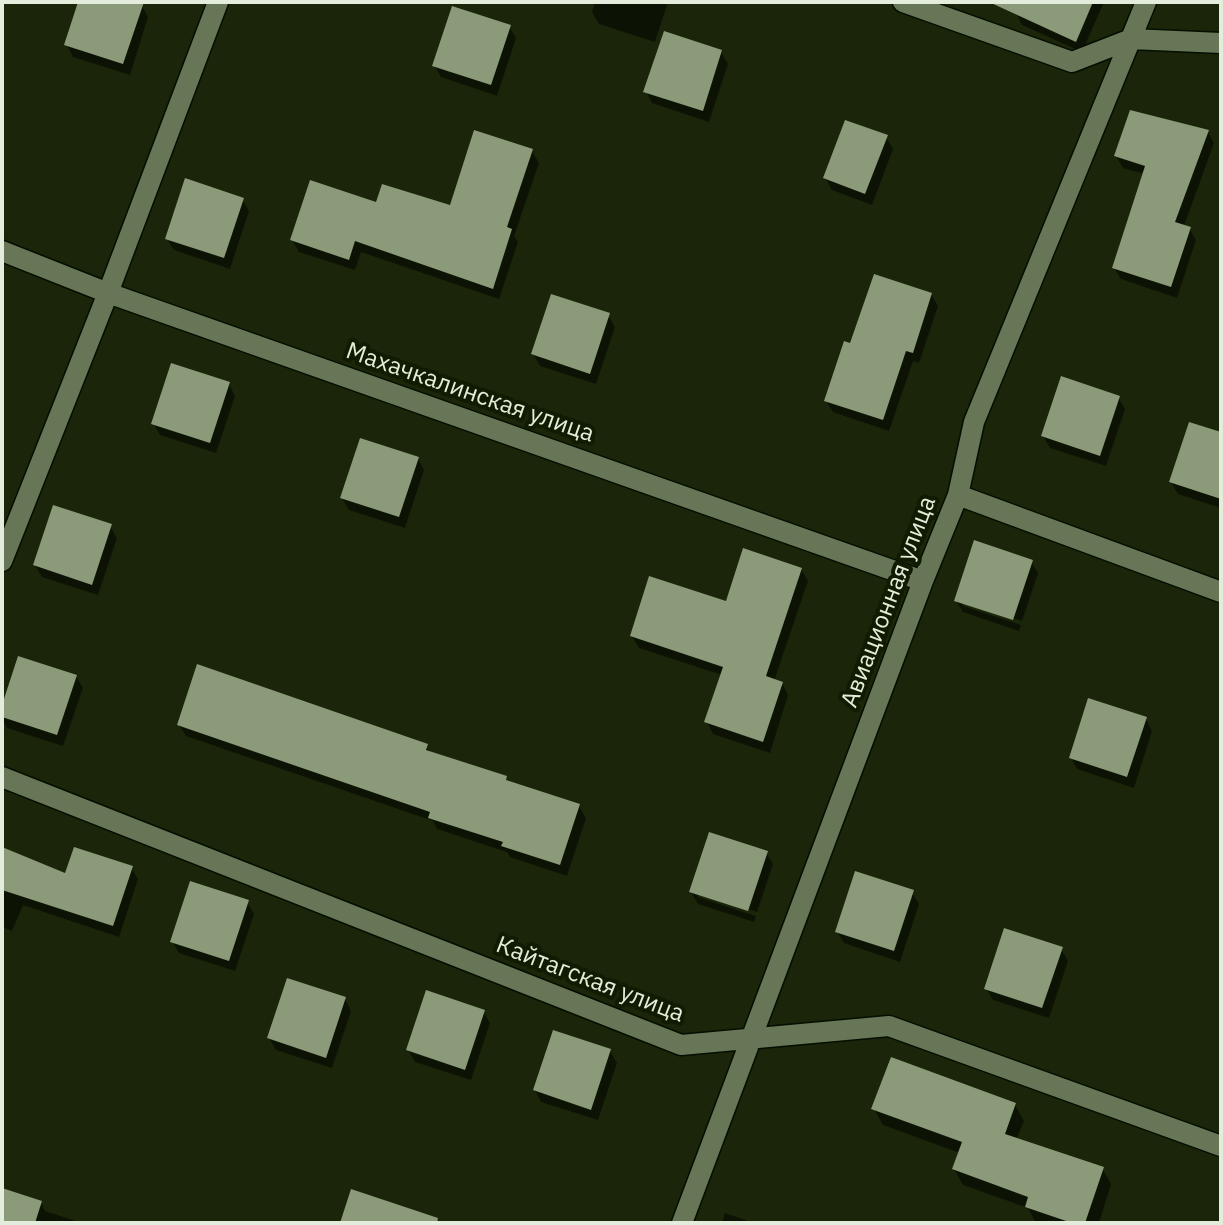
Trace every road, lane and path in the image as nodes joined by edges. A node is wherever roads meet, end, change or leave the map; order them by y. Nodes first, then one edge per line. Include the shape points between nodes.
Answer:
1 (218, 2) edge
2 (903, 2) edge
3 (1146, 2) edge
4 (1131, 39) junction
5 (1221, 43) edge
6 (2, 251) edge
7 (108, 293) junction
8 (958, 495) junction
9 (2, 561) edge
10 (923, 581) junction
11 (1221, 592) edge
12 (2, 777) edge
13 (750, 1040) junction
14 (1221, 1146) edge
15 (682, 1223) edge

1 - 7 street
2 - 4 street via 1072,62
3 - 4 street, Авиационная улица
4 - 5 street
4 - 8 street, Авиационная улица via 974,422
6 - 7 street, Махачкалинская улица
7 - 9 street
7 - 10 street, Махачкалинская улица
8 - 10 street, Авиационная улица
8 - 11 street
10 - 13 street, Авиационная улица
12 - 13 street, Кайтагская улица via 681,1045
13 - 14 street, Кайтагская улица via 889,1026
13 - 15 street, Авиационная улица

